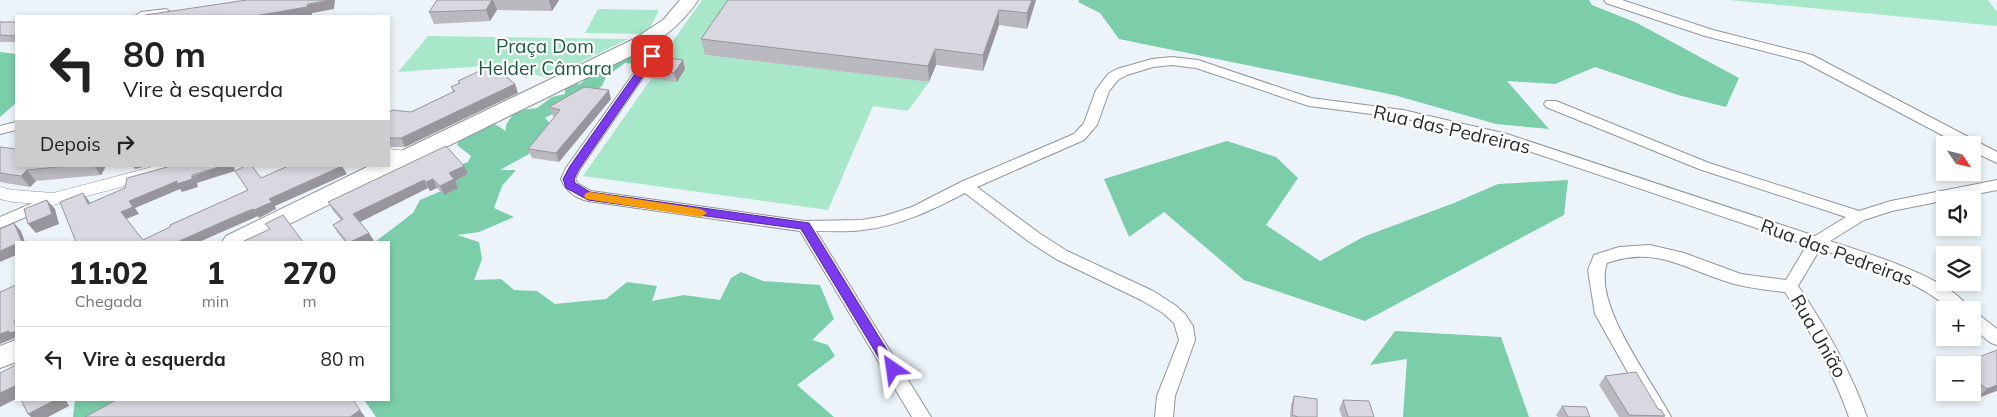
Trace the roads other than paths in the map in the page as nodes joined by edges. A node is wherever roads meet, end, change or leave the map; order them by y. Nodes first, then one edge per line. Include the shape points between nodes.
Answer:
1 (689, 0) edge
2 (1610, 0) edge
3 (177, 12) edge
4 (151, 15) edge
5 (658, 31) junction
6 (1551, 104) dead end
7 (15, 126) edge
8 (0, 130) edge
9 (390, 154) edge
10 (409, 156) junction
11 (1997, 158) edge
12 (390, 165) edge
13 (175, 167) edge
14 (386, 167) edge
15 (1997, 185) edge
16 (966, 186) junction
17 (0, 193) edge
18 (53, 199) junction
19 (1859, 216) junction
20 (0, 223) edge
21 (805, 226) junction
22 (236, 241) edge
23 (1816, 243) junction
24 (1790, 286) junction
25 (1952, 301) edge
26 (1981, 325) edge
27 (1997, 338) edge
28 (15, 350) edge
29 (0, 358) edge
30 (922, 417) edge
31 (1164, 417) edge
32 (1662, 417) edge
33 (1858, 417) edge

1 - 5 main road
2 - 11 street via 1709,33 1806,58
3 - 4 street
5 - 10 main road via 537,95
5 - 21 street, Rua das Pedreiras via 652,56 574,168 568,179 570,185 588,196
6 - 19 street via 1704,166
7 - 8 street
9 - 10 street
10 - 12 main road
13 - 18 street
14 - 22 main road
15 - 19 street, Rua União via 1892,206
16 - 21 street, Rua das Pedreiras via 917,211 885,221
16 - 23 street, Rua das Pedreiras via 1079,137 1090,125 1103,90 1113,77 1152,63 1172,61 1217,69 1309,102 1403,114 1502,137
16 - 31 street via 1075,262 1149,297 1177,316 1187,332 1187,340 1166,396
17 - 18 street
18 - 20 street
19 - 23 street, Rua União
21 - 30 street
23 - 24 street, Rua União
23 - 25 street, Rua das Pedreiras via 1895,269
24 - 32 street via 1747,282 1679,256 1653,250 1620,252 1600,259 1596,282 1604,314
24 - 33 street, Rua União via 1822,334 1841,371
26 - 27 street
28 - 29 main road

